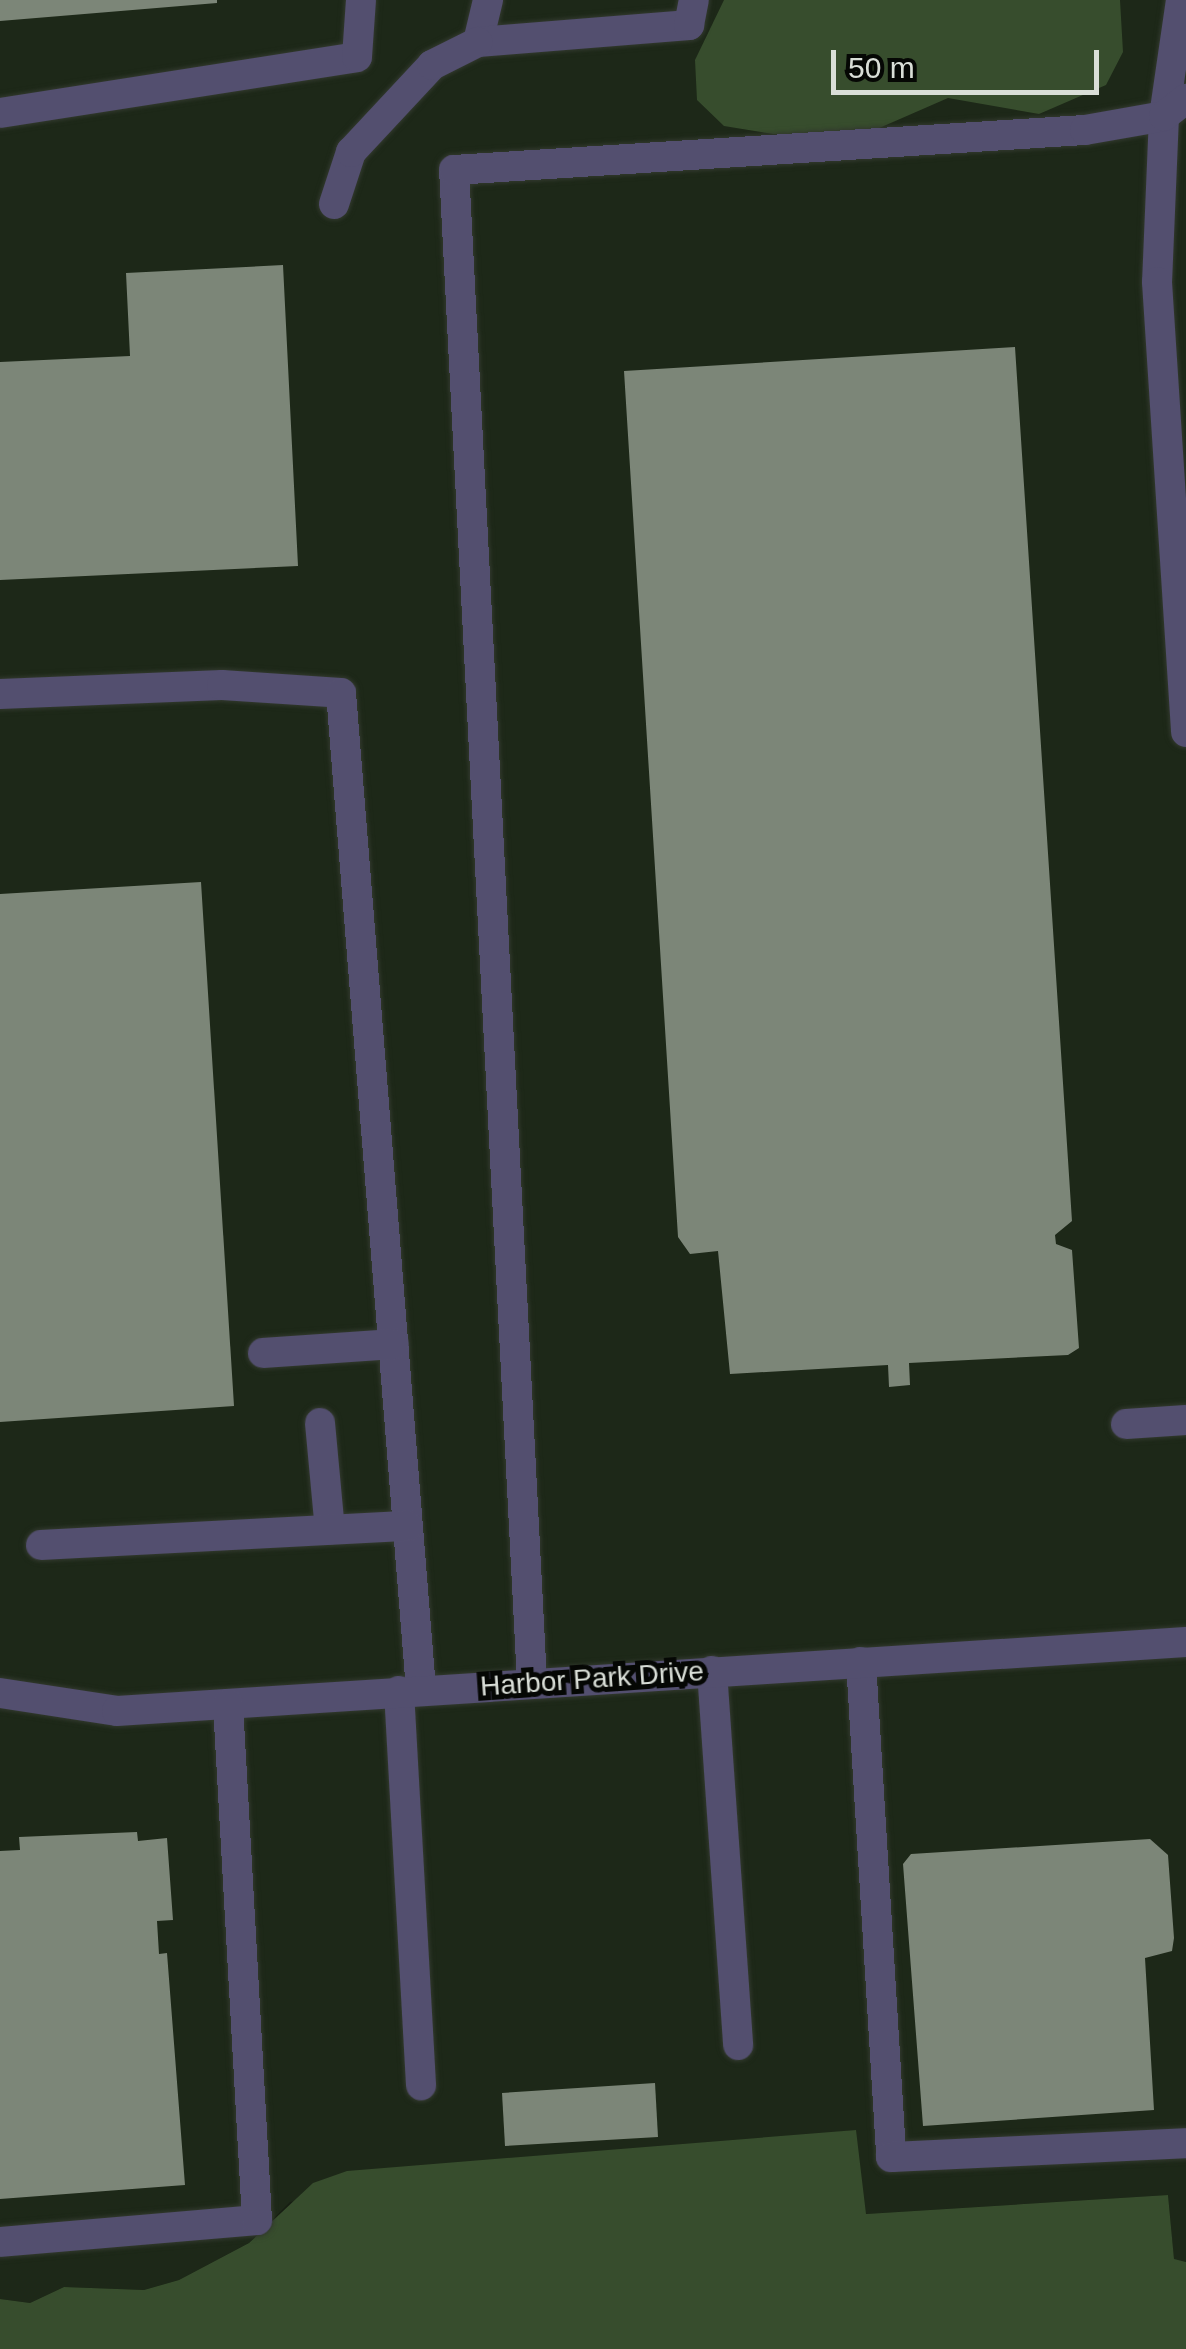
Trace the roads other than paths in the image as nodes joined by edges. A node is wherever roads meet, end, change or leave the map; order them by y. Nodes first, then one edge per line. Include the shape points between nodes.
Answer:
1 (361, 0) edge
2 (488, 0) edge
3 (694, 0) edge
4 (1180, 0) edge
5 (478, 42) junction
6 (1175, 107) edge
7 (0, 113) edge
8 (334, 204) dead end
9 (1176, 474) edge
10 (0, 694) edge
11 (1186, 732) edge
12 (394, 1344) junction
13 (263, 1353) dead end
14 (1186, 1420) edge
15 (320, 1423) dead end
16 (1126, 1424) dead end
17 (408, 1526) junction
18 (330, 1530) junction
19 (41, 1544) dead end
20 (1186, 1642) edge
21 (861, 1662) junction
22 (712, 1671) junction
23 (532, 1682) junction
24 (410, 1690) junction
25 (0, 1693) edge
26 (228, 1704) junction
27 (738, 2046) dead end
28 (421, 2086) dead end
29 (1186, 2142) edge
30 (0, 2242) edge

1 - 7 street via 357,57
2 - 5 street
3 - 5 street via 689,25
4 - 6 street
5 - 8 street via 432,65 351,152
6 - 9 street via 1158,282
6 - 23 street via 1086,130 454,170
9 - 11 street
10 - 12 street via 222,685 341,693
12 - 13 street
12 - 17 street
14 - 16 street
15 - 18 street
17 - 18 street
17 - 24 street
18 - 19 street
20 - 21 street, Harbor Park Drive
21 - 22 street, Harbor Park Drive
21 - 29 street via 891,2158
22 - 23 street, Harbor Park Drive
22 - 27 street
23 - 24 street, Harbor Park Drive
24 - 26 street, Harbor Park Drive
24 - 28 street
25 - 26 street, Harbor Park Drive via 84,1709
26 - 30 street via 256,2220

